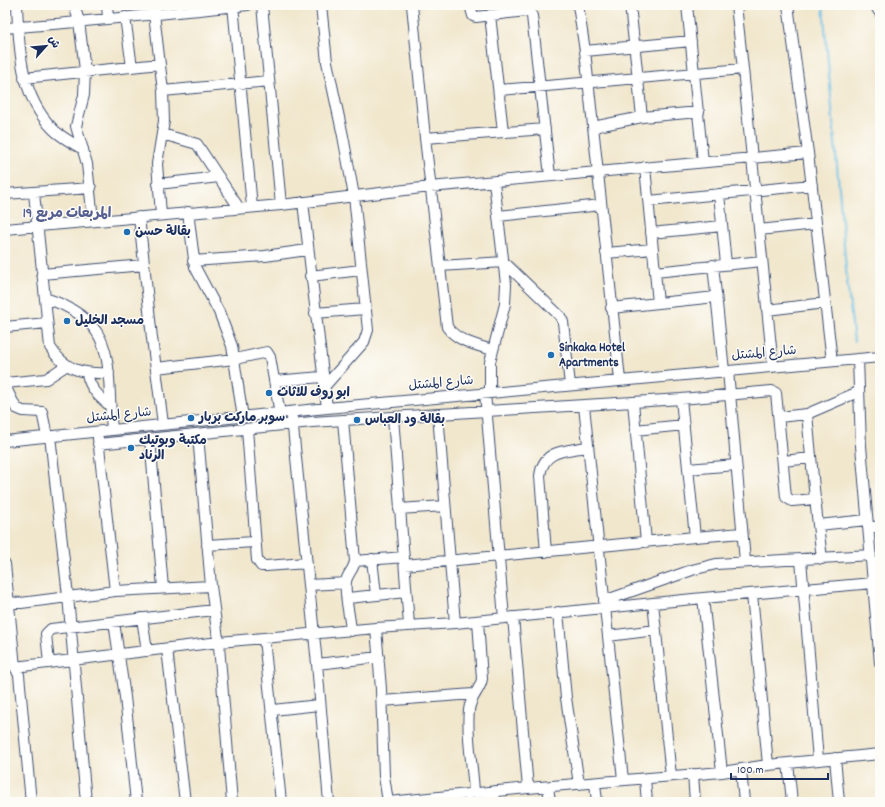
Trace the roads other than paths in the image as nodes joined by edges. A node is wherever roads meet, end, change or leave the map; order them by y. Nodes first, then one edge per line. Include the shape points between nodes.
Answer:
1 (17, 5) edge
2 (74, 5) edge
3 (106, 5) edge
4 (153, 5) edge
5 (248, 5) edge
6 (262, 5) edge
7 (321, 5) edge
8 (412, 5) edge
9 (470, 5) edge
10 (578, 5) edge
11 (630, 5) edge
12 (687, 5) edge
13 (736, 5) edge
14 (788, 5) edge
15 (874, 5) edge
16 (233, 6) edge
17 (880, 13) edge
18 (490, 15) junction
19 (154, 16) junction
20 (125, 17) junction
21 (108, 18) junction
22 (78, 21) junction
23 (18, 27) junction
24 (5, 28) edge
25 (691, 41) junction
26 (635, 47) junction
27 (584, 51) junction
28 (160, 64) junction
29 (132, 66) junction
30 (743, 69) junction
31 (85, 70) junction
32 (695, 73) junction
33 (24, 78) junction
34 (639, 78) junction
35 (269, 81) junction
36 (588, 82) junction
37 (241, 84) junction
38 (541, 86) junction
39 (499, 90) junction
40 (163, 91) junction
41 (699, 112) junction
42 (642, 117) junction
43 (593, 128) junction
44 (545, 129) junction
45 (503, 132) junction
46 (162, 134) junction
47 (425, 138) junction
48 (83, 150) junction
49 (808, 153) junction
50 (751, 157) junction
51 (703, 162) junction
52 (645, 167) junction
53 (598, 171) junction
54 (550, 176) junction
55 (220, 177) junction
56 (494, 182) junction
57 (158, 184) junction
58 (812, 185) junction
59 (430, 187) junction
60 (91, 188) junction
61 (755, 191) junction
62 (34, 193) junction
63 (5, 194) edge
64 (719, 194) junction
65 (354, 196) junction
66 (649, 201) junction
67 (303, 202) junction
68 (281, 205) junction
69 (601, 205) junction
70 (252, 207) junction
71 (238, 208) junction
72 (188, 212) junction
73 (161, 214) junction
74 (498, 216) junction
75 (140, 217) junction
76 (93, 220) junction
77 (816, 224) junction
78 (38, 226) junction
79 (722, 226) junction
80 (5, 229) edge
81 (759, 230) junction
82 (651, 233) junction
83 (653, 249) junction
84 (307, 250) junction
85 (606, 254) junction
86 (193, 261) junction
87 (762, 261) junction
88 (504, 262) junction
89 (726, 264) junction
90 (713, 265) junction
91 (144, 266) junction
92 (440, 266) junction
93 (361, 270) junction
94 (655, 272) junction
95 (42, 274) junction
96 (310, 276) junction
97 (45, 298) junction
98 (716, 298) junction
99 (658, 303) junction
100 (825, 303) junction
101 (611, 308) junction
102 (365, 309) junction
103 (767, 310) junction
104 (315, 313) junction
105 (47, 322) junction
106 (5, 327) edge
107 (492, 350) junction
108 (880, 357) edge
109 (234, 359) junction
110 (858, 359) junction
111 (832, 361) junction
112 (67, 365) junction
113 (773, 367) junction
114 (156, 368) junction
115 (726, 371) junction
116 (109, 373) junction
117 (87, 374) junction
118 (620, 380) junction
119 (274, 381) junction
120 (323, 382) junction
121 (5, 384) edge
122 (570, 385) junction
123 (858, 392) junction
124 (487, 393) junction
125 (730, 395) junction
126 (681, 399) junction
127 (633, 402) junction
128 (109, 405) junction
129 (584, 406) junction
130 (327, 408) junction
131 (487, 412) junction
132 (285, 414) junction
133 (438, 414) junction
134 (807, 414) junction
135 (393, 417) junction
136 (779, 417) junction
137 (243, 418) junction
138 (343, 420) junction
139 (163, 424) junction
140 (293, 424) junction
141 (684, 425) junction
142 (247, 429) junction
143 (112, 430) junction
144 (635, 430) junction
145 (97, 432) junction
146 (198, 435) junction
147 (49, 436) junction
148 (150, 439) junction
149 (5, 441) edge
150 (98, 444) junction
151 (587, 447) junction
152 (811, 458) junction
153 (783, 461) junction
154 (736, 465) junction
155 (688, 469) junction
156 (815, 499) junction
157 (445, 506) junction
158 (400, 509) junction
159 (868, 524) junction
160 (818, 525) junction
161 (880, 526) edge
162 (742, 533) junction
163 (695, 537) junction
164 (254, 542) junction
165 (646, 542) junction
166 (207, 545) junction
167 (598, 547) junction
168 (546, 552) junction
169 (871, 555) junction
170 (499, 556) junction
171 (822, 559) junction
172 (372, 560) junction
173 (801, 560) junction
174 (355, 561) junction
175 (404, 561) junction
176 (745, 561) junction
177 (449, 562) junction
178 (306, 563) junction
179 (5, 570) edge
180 (346, 583) junction
181 (873, 583) junction
182 (309, 585) junction
183 (211, 586) junction
184 (163, 588) junction
185 (804, 589) junction
186 (115, 591) junction
187 (406, 592) junction
188 (752, 594) junction
189 (376, 595) junction
190 (68, 596) junction
191 (348, 598) junction
192 (703, 598) junction
193 (7, 602) edge
194 (654, 603) junction
195 (605, 604) junction
196 (214, 610) junction
197 (558, 612) junction
198 (142, 618) junction
199 (509, 618) junction
200 (478, 621) junction
201 (114, 622) junction
202 (455, 623) junction
203 (409, 625) junction
204 (71, 627) junction
205 (376, 628) junction
206 (656, 630) junction
207 (351, 631) junction
208 (313, 635) junction
209 (608, 636) junction
210 (264, 639) junction
211 (219, 642) junction
212 (167, 649) junction
213 (147, 652) junction
214 (118, 654) junction
215 (379, 657) junction
216 (73, 659) junction
217 (49, 662) junction
218 (5, 663) edge
219 (880, 663) edge
220 (317, 664) junction
221 (15, 667) junction
222 (473, 694) junction
223 (382, 701) junction
224 (319, 705) junction
225 (273, 710) junction
226 (880, 754) edge
227 (835, 758) junction
228 (818, 760) junction
229 (788, 763) junction
230 (768, 765) junction
231 (741, 769) junction
232 (722, 772) junction
233 (693, 774) junction
234 (671, 776) junction
235 (645, 778) junction
236 (623, 780) junction
237 (595, 783) junction
238 (579, 784) junction
239 (548, 787) junction
240 (528, 788) junction
241 (494, 791) junction
242 (474, 793) junction
243 (31, 802) edge
244 (86, 802) edge
245 (136, 802) edge
246 (185, 802) edge
247 (232, 802) edge
248 (281, 802) edge
249 (329, 802) edge
250 (388, 802) edge
251 (495, 802) edge
252 (550, 802) edge
253 (597, 802) edge
254 (647, 802) edge
255 (695, 802) edge
256 (744, 802) edge
257 (792, 802) edge
258 (839, 802) edge

1 - 23 street
2 - 22 street
3 - 21 street
4 - 19 street
5 - 16 street
6 - 35 street
7 - 65 street via 327,62
8 - 47 street
9 - 18 street via 473,16
10 - 27 street
11 - 26 street
12 - 25 street
13 - 30 street
14 - 49 street
15 - 17 street
16 - 19 street
16 - 37 street
18 - 38 street via 530,12
18 - 39 street
19 - 20 street
19 - 28 street
20 - 21 street
20 - 29 street
21 - 22 street
22 - 23 street
22 - 31 street
23 - 24 street
23 - 33 street
25 - 26 street
25 - 32 street
26 - 27 street
26 - 34 street
27 - 36 street
28 - 29 street
28 - 40 street
29 - 31 street
30 - 32 street
30 - 50 street
31 - 33 street
31 - 48 street via 84,95 76,126
32 - 34 street
32 - 41 street
33 - 48 street via 28,91 46,121 61,136
34 - 36 street
34 - 42 street
35 - 37 street
35 - 68 street
36 - 38 street
36 - 43 street
37 - 40 street
37 - 70 street
38 - 39 street
38 - 44 street
39 - 45 street
40 - 46 street
41 - 42 street
41 - 51 street
42 - 43 street
43 - 53 street
44 - 45 street
44 - 54 street
45 - 47 street
46 - 55 street via 197,144
46 - 57 street via 157,155
47 - 59 street
48 - 60 street
49 - 50 street
49 - 58 street
50 - 51 street
50 - 61 street
51 - 52 street
52 - 53 street
52 - 66 street
53 - 54 street
53 - 69 street
54 - 56 street
55 - 57 street
55 - 71 street
56 - 59 street
56 - 74 street
57 - 73 street
58 - 61 street
58 - 77 street
59 - 65 street
59 - 92 street
60 - 62 street
60 - 76 street
61 - 64 street
61 - 81 street
62 - 63 street
62 - 78 street
64 - 66 street
64 - 79 street
65 - 67 street
65 - 93 street
66 - 82 street
67 - 68 street
67 - 84 street
68 - 70 street
69 - 74 street
69 - 85 street
70 - 71 street
71 - 72 street
72 - 73 street
72 - 86 street
73 - 75 street
74 - 88 street
75 - 76 street
75 - 91 street
76 - 78 street
77 - 81 street
77 - 100 street
78 - 80 street
78 - 95 street
79 - 82 street
79 - 89 street
81 - 87 street
82 - 83 street
83 - 85 street
83 - 94 street
84 - 86 street
84 - 96 street
85 - 101 street
86 - 109 street via 219,312 232,346
87 - 89 street
87 - 103 street
88 - 92 street
88 - 107 street via 505,304
88 - 122 street via 560,316 563,322
89 - 90 street
90 - 94 street
90 - 98 street
91 - 95 street
91 - 114 street
92 - 107 street via 447,327 460,339
93 - 96 street
93 - 102 street
94 - 99 street
95 - 97 street
96 - 104 street
97 - 105 street
97 - 116 street via 69,307 93,327 105,349
98 - 99 street
98 - 115 street
99 - 101 street
100 - 103 street
100 - 111 street
101 - 118 street
102 - 104 street
102 - 120 street via 368,330 364,342
103 - 113 street
104 - 120 street
105 - 106 street
105 - 112 street via 50,347
107 - 124 street
108 - 110 street, شارع المشتل
109 - 114 street
109 - 119 street via 267,352
109 - 137 street
110 - 111 street, شارع المشتل
110 - 123 street
111 - 113 street, شارع المشتل
112 - 117 street
112 - 121 street via 46,379
113 - 115 street, شارع المشتل
114 - 139 street
115 - 118 street, شارع المشتل
115 - 125 street
116 - 117 street
116 - 128 street
117 - 128 street via 96,394
118 - 122 street, شارع المشتل
119 - 120 street
119 - 132 street
120 - 130 street
121 - 147 street via 17,409 42,412
122 - 124 street, شارع المشتل
123 - 134 street
123 - 159 street
124 - 130 street, شارع المشتل
124 - 131 street
125 - 126 street
125 - 136 street via 775,391
125 - 154 street
126 - 127 street
126 - 141 street
127 - 129 street
127 - 144 street
128 - 143 street
129 - 131 street
129 - 151 street
130 - 132 street, شارع المشتل
131 - 133 street
131 - 170 street
132 - 137 street, شارع المشتل
132 - 140 street
133 - 135 street
133 - 157 street
134 - 136 street
134 - 152 street
135 - 138 street
135 - 158 street
136 - 153 street
137 - 139 street, شارع المشتل
138 - 140 street
138 - 174 street
139 - 143 street, شارع المشتل
140 - 142 street
140 - 178 street
141 - 144 street
141 - 155 street
142 - 146 street
142 - 164 street
143 - 145 street, شارع المشتل
144 - 165 street
145 - 147 street, شارع المشتل
145 - 150 street
146 - 148 street
146 - 166 street
147 - 149 street, شارع المشتل
147 - 190 street
148 - 150 street
148 - 184 street
150 - 186 street
151 - 167 street
151 - 168 street via 551,456 542,466 540,476
152 - 153 street
152 - 156 street
153 - 156 street via 786,497 792,500
154 - 155 street
154 - 162 street
155 - 163 street
156 - 160 street
157 - 158 street
157 - 177 street
158 - 175 street
159 - 160 street
159 - 161 street
159 - 169 street
160 - 171 street
162 - 163 street
162 - 176 street
163 - 165 street
164 - 166 street
164 - 178 street via 256,558 261,566
165 - 167 street
166 - 183 street
167 - 168 street
167 - 195 street
168 - 170 street
169 - 171 street
169 - 181 street
170 - 177 street
170 - 199 street
171 - 173 street
172 - 174 street
172 - 175 street
172 - 189 street
173 - 176 street
173 - 185 street
174 - 180 street
175 - 177 street
175 - 187 street
176 - 195 street via 692,570
177 - 202 street
178 - 182 street
179 - 193 street
180 - 182 street
180 - 191 street
181 - 185 street
181 - 219 street
182 - 208 street
183 - 184 street
183 - 196 street
184 - 186 street
185 - 188 street
185 - 228 street
186 - 190 street
187 - 189 street
187 - 203 street
188 - 192 street
188 - 230 street
189 - 191 street
190 - 193 street via 21,603
190 - 204 street
191 - 207 street
192 - 194 street
192 - 232 street
193 - 221 street
194 - 195 street
194 - 206 street
195 - 197 street
195 - 209 street
196 - 198 street
196 - 211 street
197 - 199 street
197 - 238 street via 566,698
198 - 201 street
198 - 213 street
199 - 200 street
199 - 240 street
200 - 202 street
200 - 222 street via 482,679 481,685
201 - 204 street
201 - 214 street
202 - 203 street
203 - 205 street
204 - 216 street
204 - 217 street via 51,629 47,632
205 - 207 street
205 - 215 street
206 - 209 street
206 - 234 street
207 - 208 street
208 - 210 street
208 - 220 street
209 - 236 street
210 - 211 street
210 - 225 street
211 - 212 street
211 - 247 street
212 - 213 street
212 - 246 street
213 - 214 street
214 - 216 street
214 - 245 street
215 - 220 street
215 - 223 street
216 - 217 street
216 - 244 street
217 - 221 street
218 - 221 street via 11,663
220 - 224 street
221 - 243 street via 19,674
222 - 223 street
222 - 242 street via 469,710
223 - 250 street via 384,776
224 - 225 street
224 - 249 street
225 - 248 street
226 - 227 street
227 - 228 street
227 - 258 street
228 - 229 street
229 - 230 street
229 - 257 street
230 - 231 street
231 - 232 street
231 - 256 street
232 - 233 street
233 - 234 street
233 - 255 street
234 - 235 street
235 - 236 street
235 - 254 street
236 - 237 street
237 - 238 street
237 - 253 street
238 - 239 street
239 - 240 street
239 - 252 street
240 - 241 street
241 - 242 street
241 - 251 street
242 - 250 street

